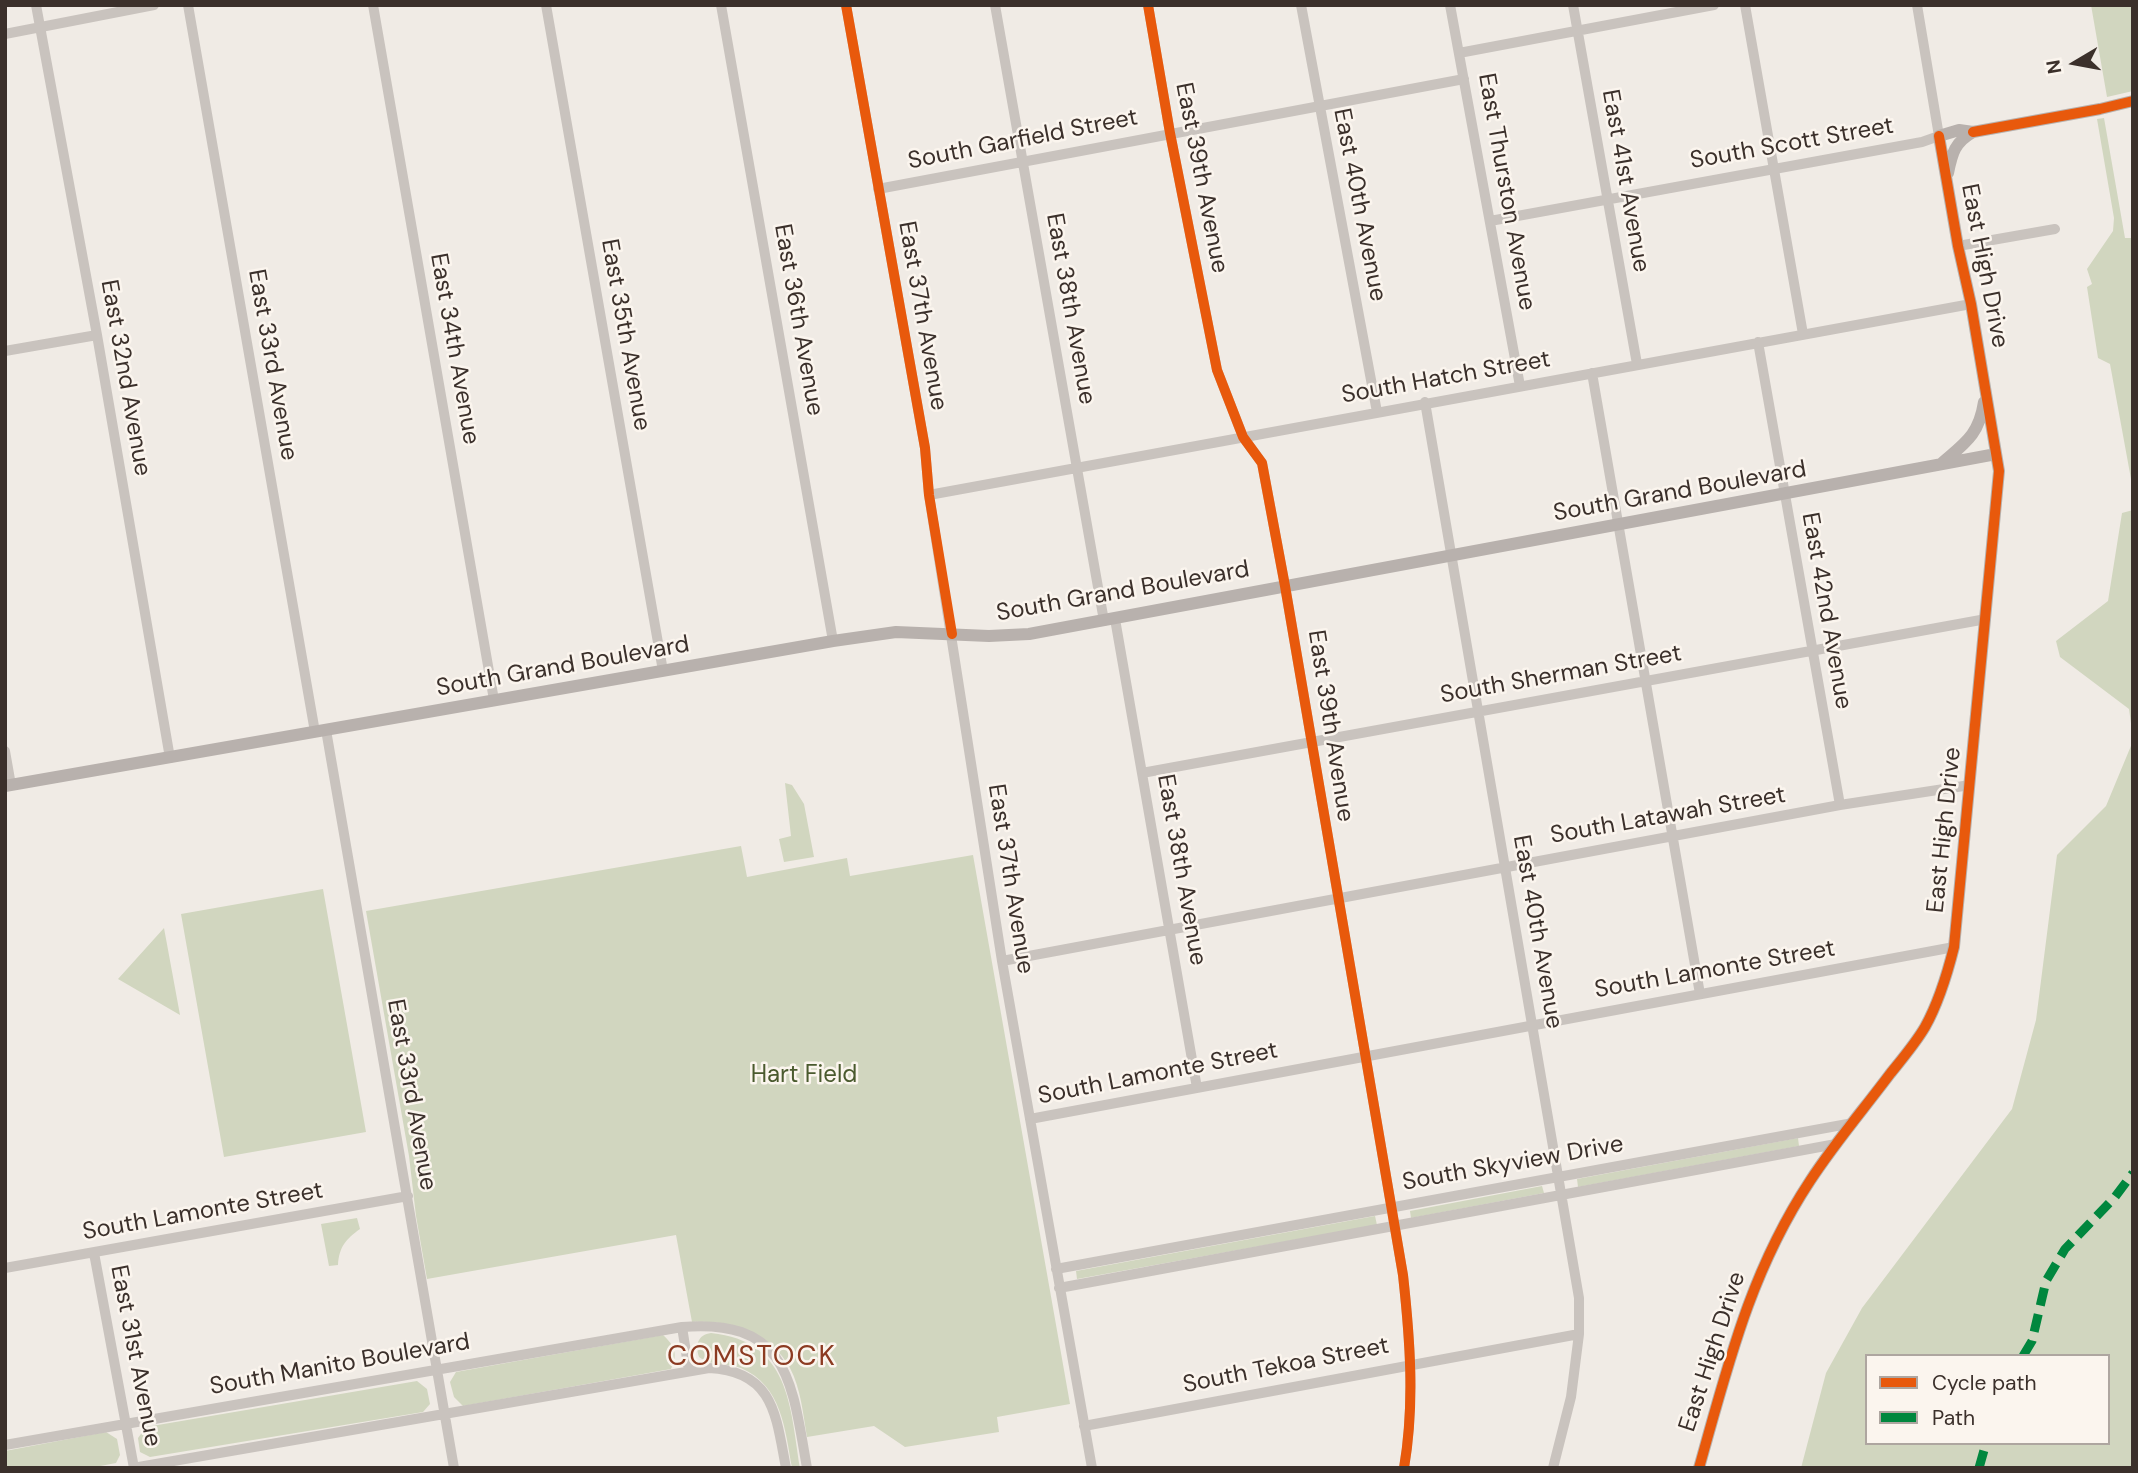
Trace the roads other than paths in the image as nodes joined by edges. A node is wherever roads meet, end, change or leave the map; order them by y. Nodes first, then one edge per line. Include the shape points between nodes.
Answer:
1 (36, 5) edge
2 (153, 5) edge
3 (188, 5) edge
4 (373, 5) edge
5 (546, 5) edge
6 (721, 5) edge
7 (846, 5) edge
8 (995, 5) edge
9 (1148, 5) edge
10 (1301, 5) edge
11 (1450, 5) edge
12 (1573, 5) edge
13 (1714, 5) edge
14 (1745, 5) edge
15 (1917, 5) edge
16 (40, 27) junction
17 (1577, 31) junction
18 (5, 34) edge
19 (1459, 53) junction
20 (1464, 79) junction
21 (2133, 101) edge
22 (1319, 106) junction
23 (1973, 132) junction
24 (1170, 133) junction
25 (1939, 136) junction
26 (1023, 163) junction
27 (1774, 168) junction
28 (1946, 180) junction
29 (878, 189) junction
30 (1607, 199) junction
31 (1490, 221) junction
32 (2055, 229) dead end
33 (1958, 246) junction
34 (1971, 304) junction
35 (1803, 334) junction
36 (97, 335) junction
37 (1758, 342) junction
38 (5, 351) edge
39 (1637, 365) junction
40 (1592, 373) junction
41 (1520, 386) junction
42 (1986, 388) junction
43 (1425, 402) junction
44 (1377, 412) junction
45 (1243, 437) junction
46 (1996, 454) junction
47 (1940, 465) junction
48 (1077, 468) junction
49 (1784, 494) junction
50 (929, 495) junction
51 (1617, 525) junction
52 (1451, 555) junction
53 (1285, 586) junction
54 (1986, 619) junction
55 (1110, 620) junction
56 (952, 634) junction
57 (833, 641) junction
58 (1812, 650) junction
59 (663, 671) junction
60 (1645, 682) junction
61 (494, 700) junction
62 (1477, 712) junction
63 (321, 731) junction
64 (1310, 742) junction
65 (5, 751) edge
66 (170, 758) junction
67 (1142, 773) junction
68 (1970, 785) junction
69 (8, 786) edge
70 (1840, 805) junction
71 (1672, 836) junction
72 (1505, 867) junction
73 (1338, 898) junction
74 (1170, 929) junction
75 (1954, 947) junction
76 (1002, 961) junction
77 (1700, 994) junction
78 (1532, 1026) junction
79 (1365, 1056) junction
80 (1197, 1088) junction
81 (1030, 1119) junction
82 (1853, 1123) junction
83 (1836, 1144) junction
84 (1559, 1177) junction
85 (408, 1196) junction
86 (1563, 1196) junction
87 (1392, 1208) junction
88 (1395, 1226) junction
89 (94, 1253) junction
90 (5, 1268) edge
91 (1056, 1269) junction
92 (1059, 1288) junction
93 (682, 1327) junction
94 (1578, 1334) junction
95 (1410, 1364) junction
96 (438, 1370) junction
97 (689, 1371) junction
98 (444, 1414) junction
99 (126, 1423) junction
100 (1084, 1426) junction
101 (5, 1445) edge
102 (134, 1468) edge
103 (454, 1468) edge
104 (786, 1468) edge
105 (807, 1468) edge
106 (1092, 1468) edge
107 (1404, 1468) edge
108 (1553, 1468) edge
109 (1699, 1468) edge

1 - 16 street, East 32nd Avenue
2 - 16 street
3 - 63 street, East 33rd Avenue
4 - 61 street, East 34th Avenue
5 - 59 street, East 35th Avenue
6 - 57 street, East 36th Avenue
7 - 29 street, East 37th Avenue
8 - 26 street, East 38th Avenue
9 - 24 street, East 39th Avenue
10 - 22 street, East 40th Avenue
11 - 19 street, East Thurston Avenue
12 - 17 street, East 41st Avenue
13 - 17 street
14 - 27 street
15 - 25 street
16 - 18 street
16 - 36 street, East 32nd Avenue
17 - 19 street
17 - 30 street, East 41st Avenue
19 - 20 street, East Thurston Avenue
20 - 22 street, South Garfield Street
20 - 31 street, East Thurston Avenue
21 - 23 main road, South Scott Street
22 - 24 street, South Garfield Street
22 - 44 street, East 40th Avenue
23 - 25 main road, South Scott Street via 1959,130
23 - 28 main road via 1955,146
24 - 26 street, South Garfield Street
24 - 45 street, East 39th Avenue via 1217,370
25 - 27 street, South Scott Street
25 - 28 main road, East High Drive
26 - 29 street, South Garfield Street
26 - 48 street, East 38th Avenue
27 - 30 street, South Scott Street
27 - 35 street
28 - 33 main road, East High Drive
29 - 50 street, East 37th Avenue via 925,448
30 - 31 street, South Scott Street
30 - 39 street, East 41st Avenue
31 - 41 street, East Thurston Avenue
32 - 33 street
33 - 34 main road, East High Drive
34 - 35 street, South Hatch Street
34 - 42 main road, East High Drive
35 - 37 street, South Hatch Street
36 - 38 street
36 - 66 street, East 32nd Avenue
37 - 39 street, South Hatch Street
37 - 49 street, East 42nd Avenue
39 - 40 street, South Hatch Street
40 - 41 street, South Hatch Street
40 - 51 street
41 - 43 street, South Hatch Street
42 - 46 main road, East High Drive
42 - 47 main road via 1975,433
43 - 44 street, South Hatch Street
43 - 52 street, East 40th Avenue
44 - 45 street, South Hatch Street
45 - 48 street, South Hatch Street
45 - 53 street, East 39th Avenue via 1262,463
46 - 47 main road, South Grand Boulevard
46 - 54 main road, East High Drive via 1999,488
47 - 49 main road, South Grand Boulevard
48 - 50 street, South Hatch Street
48 - 55 street, East 38th Avenue
49 - 51 main road, South Grand Boulevard
49 - 58 street, East 42nd Avenue
50 - 56 street, East 37th Avenue
51 - 52 main road, South Grand Boulevard
51 - 60 street
52 - 53 main road, South Grand Boulevard
52 - 62 street, East 40th Avenue
53 - 55 main road, South Grand Boulevard
53 - 64 street, East 39th Avenue
54 - 58 street, South Sherman Street
54 - 68 main road, East High Drive
55 - 56 main road, South Grand Boulevard via 1030,634
55 - 67 street, East 38th Avenue
56 - 57 main road, South Grand Boulevard via 896,632
56 - 76 street, East 37th Avenue
57 - 59 main road, South Grand Boulevard
58 - 60 street, South Sherman Street
58 - 70 street, East 42nd Avenue
59 - 61 main road, South Grand Boulevard
60 - 62 street, South Sherman Street
60 - 71 street
61 - 63 main road, South Grand Boulevard
62 - 64 street, South Sherman Street
62 - 72 street, East 40th Avenue
63 - 66 main road, South Grand Boulevard
63 - 85 street, East 33rd Avenue
64 - 67 street, South Sherman Street
64 - 73 street, East 39th Avenue
65 - 69 street
66 - 69 main road, South Grand Boulevard
67 - 74 street, East 38th Avenue
68 - 70 street, South Latawah Street
68 - 75 main road, East High Drive
70 - 71 street, South Latawah Street
71 - 72 street, South Latawah Street
71 - 77 street
72 - 73 street, South Latawah Street
72 - 78 street, East 40th Avenue
73 - 74 street, South Latawah Street
73 - 79 street, East 39th Avenue
74 - 76 street, South Latawah Street
74 - 80 street, East 38th Avenue
75 - 77 street, South Lamonte Street
75 - 82 main road, East High Drive via 1925,1028
76 - 81 street, East 37th Avenue
77 - 78 street, South Lamonte Street
78 - 79 street, South Lamonte Street
78 - 84 street, East 40th Avenue
79 - 80 street, South Lamonte Street
79 - 87 street, East 39th Avenue
80 - 81 street, South Lamonte Street
81 - 91 street, East 37th Avenue
82 - 83 main road, East High Drive
82 - 84 street, South Skyview Drive
83 - 86 street, South Skyview Drive
83 - 109 main road, East High Drive via 1786,1222 1758,1278 1739,1326
84 - 86 street, East 40th Avenue
84 - 87 street, South Skyview Drive
85 - 89 street, South Lamonte Street
85 - 96 street, East 33rd Avenue
86 - 88 street, South Skyview Drive
86 - 94 street, East 40th Avenue via 1579,1298
87 - 88 street, East 39th Avenue
87 - 91 street, South Skyview Drive
88 - 92 street, South Skyview Drive
88 - 95 street, East 39th Avenue
89 - 90 street, South Lamonte Street
89 - 99 street, East 31st Avenue
91 - 92 street, East 37th Avenue
92 - 100 street, East 37th Avenue
93 - 96 street, South Manito Boulevard
93 - 97 street
93 - 105 street, South Manito Boulevard via 727,1327 752,1338 776,1358 792,1386
94 - 95 street, South Tekoa Street
94 - 108 street, East 40th Avenue via 1571,1397
95 - 100 street, South Tekoa Street
95 - 107 street, East 39th Avenue
96 - 98 street, East 33rd Avenue
96 - 99 street, South Manito Boulevard
97 - 98 street
97 - 104 street via 737,1372 761,1390 776,1415
98 - 102 street
98 - 103 street, East 33rd Avenue
99 - 101 street, South Manito Boulevard
99 - 102 street, East 31st Avenue
100 - 106 street, East 37th Avenue

